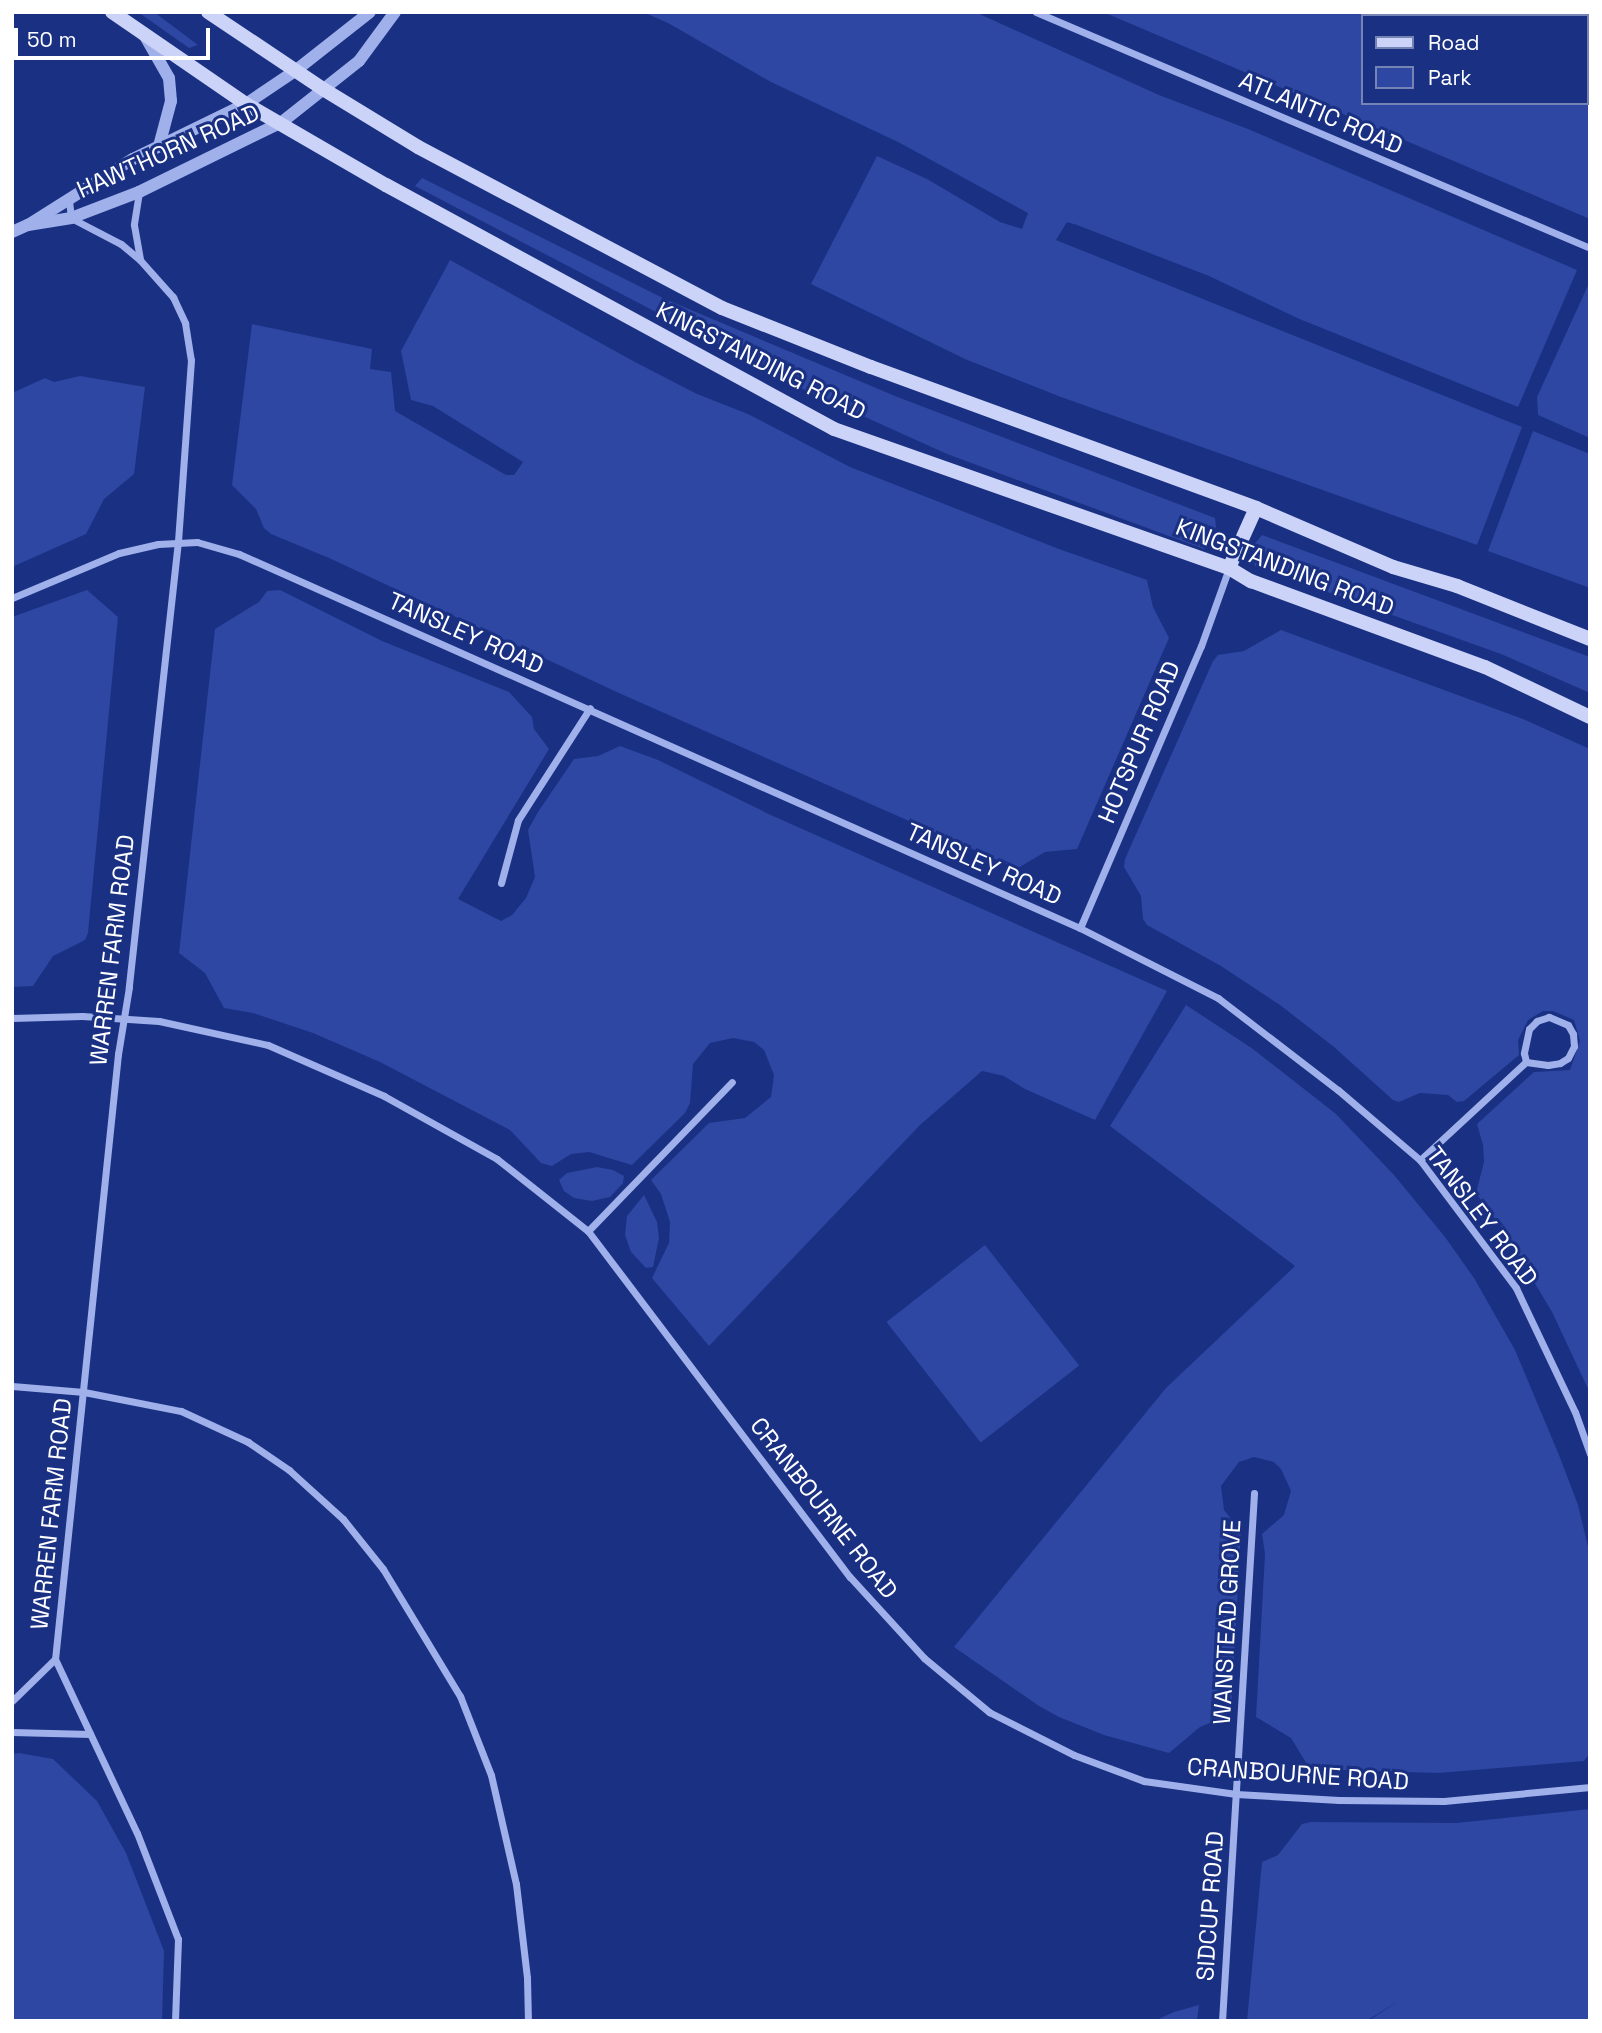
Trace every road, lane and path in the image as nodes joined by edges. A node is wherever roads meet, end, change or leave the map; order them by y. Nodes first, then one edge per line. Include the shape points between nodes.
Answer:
1 (113, 12) edge
2 (208, 12) edge
3 (370, 12) edge
4 (396, 12) edge
5 (1036, 12) edge
6 (140, 29) junction
7 (295, 71) junction
8 (323, 89) junction
9 (246, 104) junction
10 (282, 122) junction
11 (159, 146) junction
12 (139, 192) junction
13 (69, 201) junction
14 (71, 218) junction
15 (29, 225) junction
16 (12, 232) edge
17 (1590, 248) edge
18 (140, 260) junction
19 (1256, 508) junction
20 (178, 541) junction
21 (1229, 568) junction
22 (12, 598) edge
23 (1590, 639) edge
24 (590, 708) junction
25 (1590, 717) edge
26 (502, 883) dead end
27 (1080, 928) junction
28 (12, 1018) edge
29 (125, 1020) junction
30 (1526, 1062) junction
31 (732, 1082) dead end
32 (1420, 1160) junction
33 (588, 1231) junction
34 (12, 1386) edge
35 (83, 1392) junction
36 (1590, 1454) edge
37 (1254, 1493) dead end
38 (55, 1659) junction
39 (12, 1701) edge
40 (12, 1732) edge
41 (90, 1734) junction
42 (1590, 1787) edge
43 (1236, 1794) junction
44 (175, 2021) edge
45 (528, 2021) edge
46 (1222, 2021) edge

1 - 6 main road, KINGSTANDING ROAD
2 - 7 main road, KINGSTANDING ROAD
3 - 7 street, HAWTHORN ROAD
4 - 8 street, HAWTHORN ROAD via 359,61
5 - 17 street, ATLANTIC ROAD
6 - 9 main road, KINGSTANDING ROAD
6 - 11 street, HAWTHORN ROAD via 169,78 171,101
7 - 8 main road, KINGSTANDING ROAD
7 - 9 street, HAWTHORN ROAD
8 - 10 street, HAWTHORN ROAD
8 - 19 main road, KINGSTANDING ROAD via 443,161 722,308
9 - 10 main road, KINGSTANDING ROAD
9 - 11 street, HAWTHORN ROAD
10 - 12 street, HAWTHORN ROAD
10 - 21 main road, KINGSTANDING ROAD via 398,191 834,429
11 - 13 street, HAWTHORN ROAD
12 - 14 street, HAWTHORN ROAD
12 - 18 street via 134,225
13 - 14 street, HAWTHORN ROAD
13 - 15 street, HAWTHORN ROAD
14 - 15 street, HAWTHORN ROAD
14 - 18 street, WARREN FARM ROAD via 121,244
15 - 16 street, HAWTHORN ROAD
18 - 20 street, WARREN FARM ROAD via 173,297 185,323 191,360
19 - 21 main road
19 - 23 main road, KINGSTANDING ROAD via 1393,567 1458,586
20 - 22 street via 118,553
20 - 24 street, TANSLEY ROAD via 239,554
20 - 29 street, WARREN FARM ROAD
21 - 25 main road, KINGSTANDING ROAD via 1485,667
21 - 27 street, HOTSPUR ROAD
24 - 26 street via 518,820
24 - 27 street, TANSLEY ROAD
27 - 32 street, TANSLEY ROAD via 1218,998
28 - 29 street, CRANBOURNE ROAD
29 - 33 street, CRANBOURNE ROAD via 159,1021 268,1045 384,1096 497,1159
29 - 35 street, WARREN FARM ROAD
30 - 30 street via 1529,1029 1536,1021 1549,1017 1568,1025 1574,1046 1568,1058 1548,1065
30 - 32 street
31 - 33 street
32 - 36 street, TANSLEY ROAD via 1516,1287
33 - 43 street, CRANBOURNE ROAD via 850,1577 956,1687 989,1712 1074,1755 1144,1781
34 - 35 street
35 - 38 street, WARREN FARM ROAD
35 - 45 street via 181,1411 248,1442 289,1470 343,1519 383,1569 460,1696 491,1775 516,1884
37 - 43 street, WANSTEAD GROVE
38 - 39 street, WARREN FARM ROAD
38 - 41 street, WARREN FARM ROAD
40 - 41 street
41 - 44 street, WARREN FARM ROAD via 178,1939
42 - 43 street, CRANBOURNE ROAD via 1444,1801
43 - 46 street, SIDCUP ROAD

